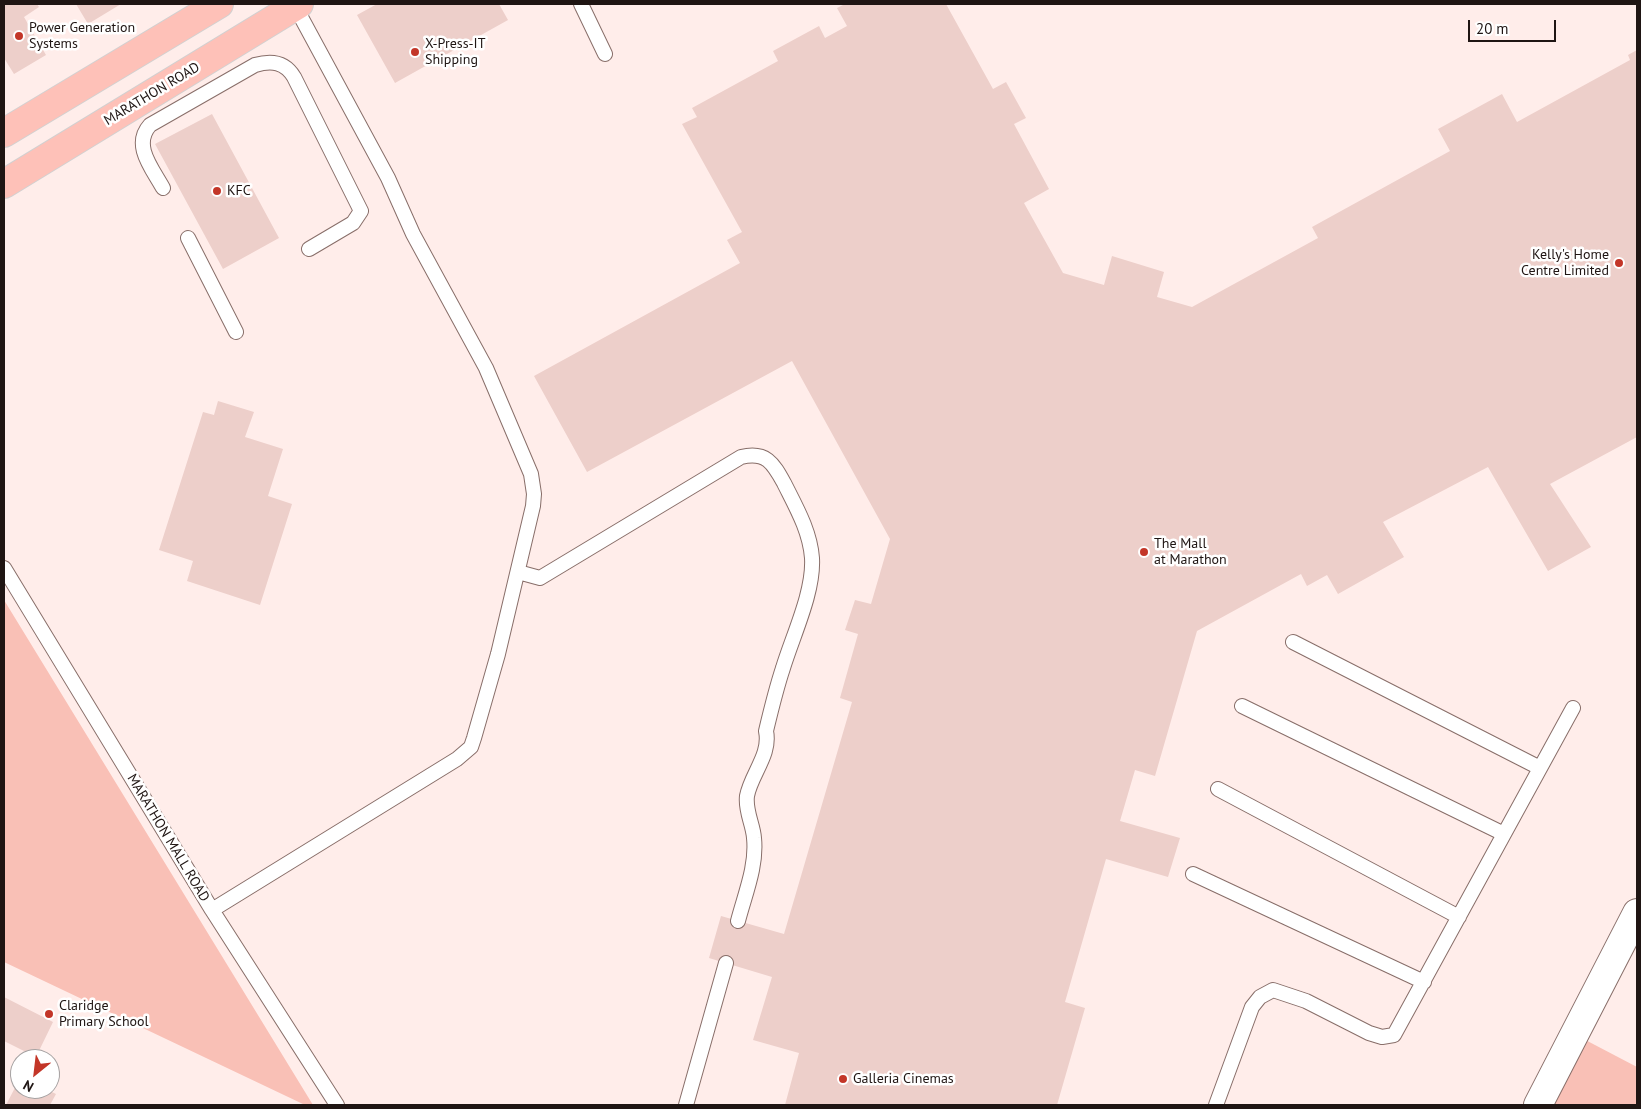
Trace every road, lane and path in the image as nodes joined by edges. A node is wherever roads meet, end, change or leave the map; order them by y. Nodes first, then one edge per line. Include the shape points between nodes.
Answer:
1 (219, 4) edge
2 (581, 4) edge
3 (297, 5) edge
4 (605, 54) dead end
5 (4, 133) edge
6 (4, 184) edge
7 (163, 188) dead end
8 (188, 238) dead end
9 (309, 249) dead end
10 (236, 332) dead end
11 (4, 568) edge
12 (518, 572) junction
13 (1293, 642) dead end
14 (1242, 706) dead end
15 (1572, 708) dead end
16 (1540, 768) junction
17 (1218, 789) dead end
18 (1504, 834) junction
19 (1193, 874) dead end
20 (212, 910) junction
21 (1637, 914) edge
22 (1459, 917) junction
23 (738, 921) dead end
24 (726, 963) dead end
25 (1424, 982) junction
26 (337, 1105) edge
27 (686, 1105) edge
28 (1216, 1105) edge
29 (1538, 1105) edge

1 - 5 main road
2 - 4 lane
3 - 6 main road, MARATHON ROAD
3 - 12 lane via 388,178 413,234 486,368 531,474 533,506
7 - 9 lane via 142,147 142,136 150,125 255,65 278,62 294,78 361,211 353,223
8 - 10 lane
11 - 20 lane, MARATHON MALL ROAD
12 - 20 lane via 480,719 465,753
12 - 23 lane via 540,578 741,457 763,456 778,472 808,535 812,575 766,731 766,751 747,797 754,838 752,870
13 - 16 lane
14 - 18 lane
15 - 16 lane
16 - 18 lane
17 - 22 lane
18 - 22 lane
19 - 25 lane
20 - 26 lane, MARATHON MALL ROAD
21 - 29 street
22 - 25 lane
24 - 27 lane
25 - 28 lane via 1394,1035 1382,1037 1306,1001 1274,990 1260,998 1252,1007

